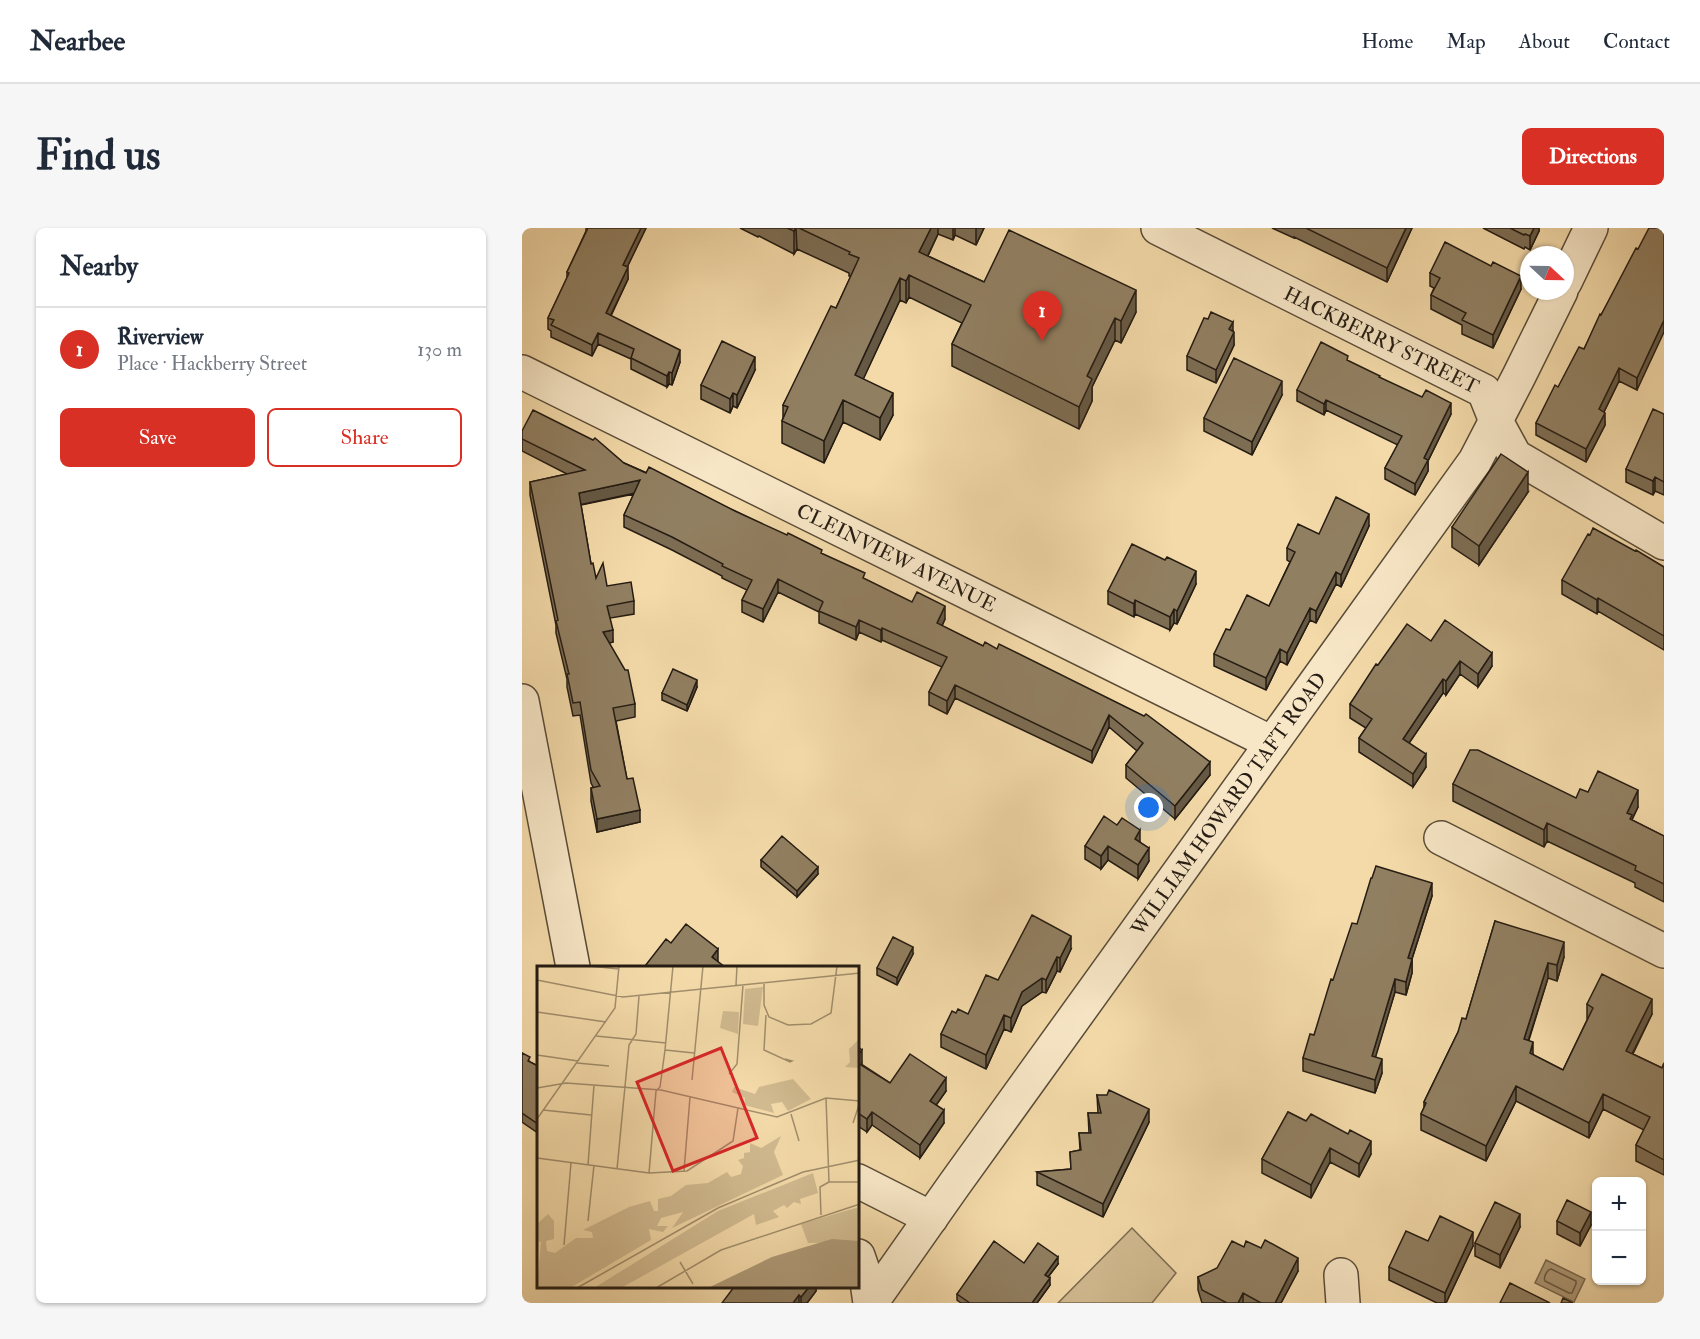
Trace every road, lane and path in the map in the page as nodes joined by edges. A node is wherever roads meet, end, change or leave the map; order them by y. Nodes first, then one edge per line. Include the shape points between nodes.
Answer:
1 (1158, 228) edge
2 (1591, 228) edge
3 (1574, 263) edge
4 (1556, 300) edge
5 (522, 372) edge
6 (1496, 421) junction
7 (1664, 543) edge
8 (522, 701) edge
9 (1272, 743) junction
10 (1441, 838) dead end
11 (1664, 951) edge
12 (573, 966) edge
13 (860, 1182) edge
14 (931, 1218) junction
15 (860, 1262) edge
16 (870, 1303) edge

1 - 6 street, HACKBERRY STREET via 1484,391
2 - 3 street
4 - 6 street, WILLIAM HOWARD TAFT ROAD
5 - 9 street, CLEINVIEW AVENUE
6 - 7 street, HACKBERRY STREET via 1515,456
6 - 9 street, WILLIAM HOWARD TAFT ROAD via 1475,461
8 - 12 street
9 - 14 street, WILLIAM HOWARD TAFT ROAD
10 - 11 street
13 - 14 street
14 - 16 street, WILLIAM HOWARD TAFT ROAD
15 - 16 street

